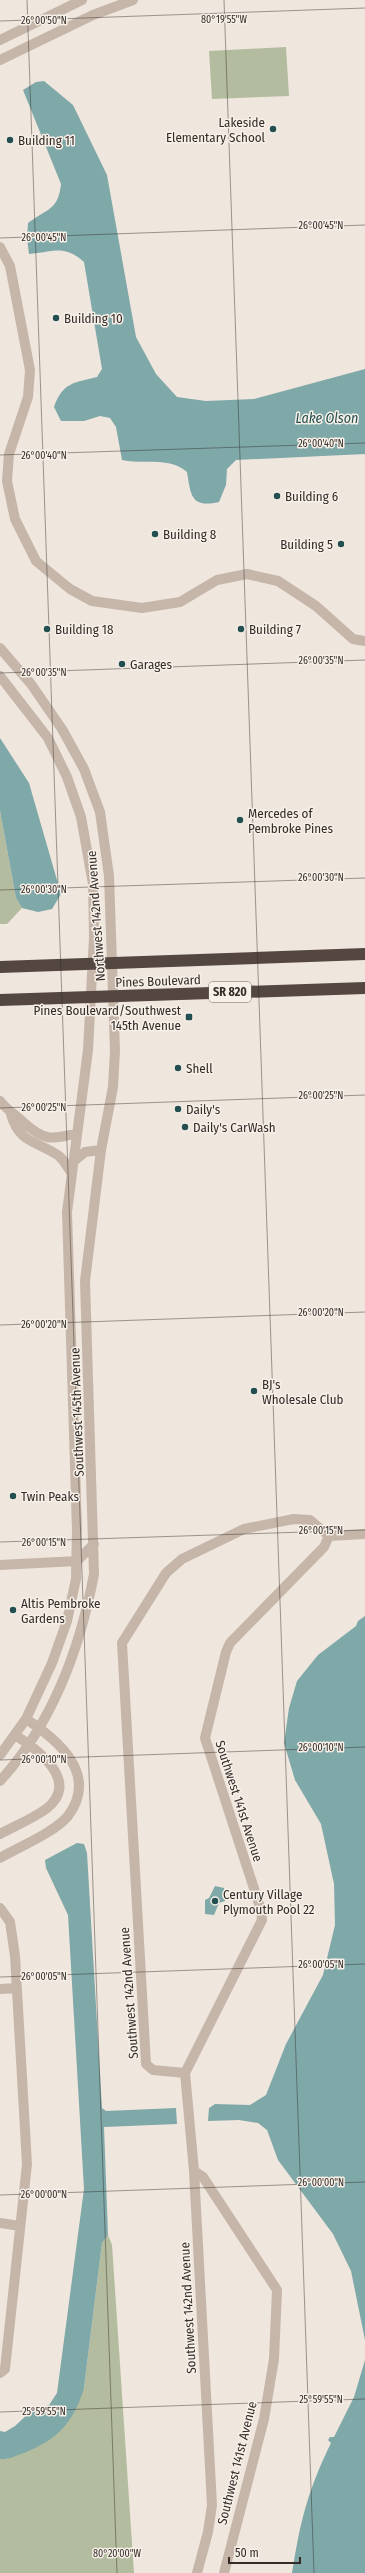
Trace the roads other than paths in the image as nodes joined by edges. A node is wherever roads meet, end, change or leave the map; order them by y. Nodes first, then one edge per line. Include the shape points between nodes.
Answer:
1 (82, 0) edge
2 (133, 0) edge
3 (0, 40) edge
4 (0, 60) edge
5 (0, 247) edge
6 (365, 641) edge
7 (0, 648) edge
8 (0, 676) edge
9 (365, 954) edge
10 (113, 963) junction
11 (93, 964) junction
12 (0, 966) edge
13 (365, 980) edge
14 (350, 988) junction
15 (365, 988) edge
16 (114, 996) junction
17 (91, 998) junction
18 (0, 1000) edge
19 (0, 1101) edge
20 (11, 1114) junction
21 (77, 1133) junction
22 (100, 1150) junction
23 (73, 1162) junction
24 (72, 1174) junction
25 (365, 1534) edge
26 (329, 1536) junction
27 (94, 1544) junction
28 (77, 1561) junction
29 (0, 1565) edge
30 (26, 1720) junction
31 (40, 1728) junction
32 (15, 1735) junction
33 (29, 1744) junction
34 (0, 1755) edge
35 (0, 1781) edge
36 (0, 1834) edge
37 (0, 1858) edge
38 (0, 1908) edge
39 (16, 1988) junction
40 (0, 1989) edge
41 (184, 2073) junction
42 (194, 2171) junction
43 (0, 2223) edge
44 (20, 2226) junction
45 (2, 2371) edge
46 (197, 2573) edge
47 (224, 2573) edge

1 - 3 street
2 - 4 street via 93,15
5 - 6 street via 10,266 30,362 28,397 7,464 12,508 36,561 70,589 99,603 142,608 180,602 217,580 247,574 286,584 316,606 353,639
7 - 10 street, Northwest 142nd Avenue via 31,684 62,729 84,769 100,812 109,876
8 - 11 street, Northwest 142nd Avenue via 48,738 67,777 81,817 93,884
9 - 10 highway, Pines Boulevard
10 - 11 highway, Pines Boulevard
10 - 16 street, Northwest 142nd Avenue
11 - 12 highway, Pines Boulevard
11 - 17 street, Northwest 142nd Avenue
13 - 14 highway
14 - 15 highway, Pines Boulevard / SR 820
14 - 16 highway, Pines Boulevard / SR 820
16 - 17 highway, Pines Boulevard / SR 820
16 - 22 street, Southwest 145th Avenue via 113,1087
17 - 18 highway, Pines Boulevard / SR 820
17 - 21 street, Southwest 145th Avenue via 88,1050
19 - 20 street
20 - 21 street via 44,1138 60,1138
20 - 24 street via 18,1131 29,1142 57,1155
21 - 23 street, Southwest 145th Avenue
22 - 23 street via 85,1152
22 - 27 street, Southwest 145th Avenue via 85,1280
23 - 24 street, Southwest 145th Avenue
24 - 28 street, Southwest 145th Avenue via 67,1212
25 - 26 street
26 - 41 street, Southwest 141st Avenue via 324,1547 230,1644 226,1652 205,1738 243,1851 262,1920
26 - 41 street, Southwest 142nd Avenue via 310,1520 294,1519 244,1530 182,1559 166,1573 122,1643 146,2064 153,2070
27 - 28 street
27 - 31 street, Southwest 145th Avenue via 94,1574 86,1617 70,1666
28 - 29 street
28 - 30 street, Southwest 145th Avenue via 74,1593 67,1621
30 - 31 street
30 - 32 street, Southwest 145th Avenue
31 - 33 street, Southwest 145th Avenue
31 - 37 street via 55,1739 74,1763 78,1790 75,1802 68,1816 56,1826
32 - 33 street
32 - 34 street, Southwest 145th Avenue
33 - 35 street, Southwest 145th Avenue
33 - 36 street via 53,1765 57,1775 58,1793 46,1809
38 - 39 street via 10,1922
39 - 40 street
39 - 44 street via 27,2164
41 - 42 street, Southwest 142nd Avenue
42 - 46 street, Southwest 142nd Avenue via 212,2505
42 - 47 street, Southwest 141st Avenue via 203,2177 277,2290 274,2359 264,2419
43 - 44 street
44 - 45 street

